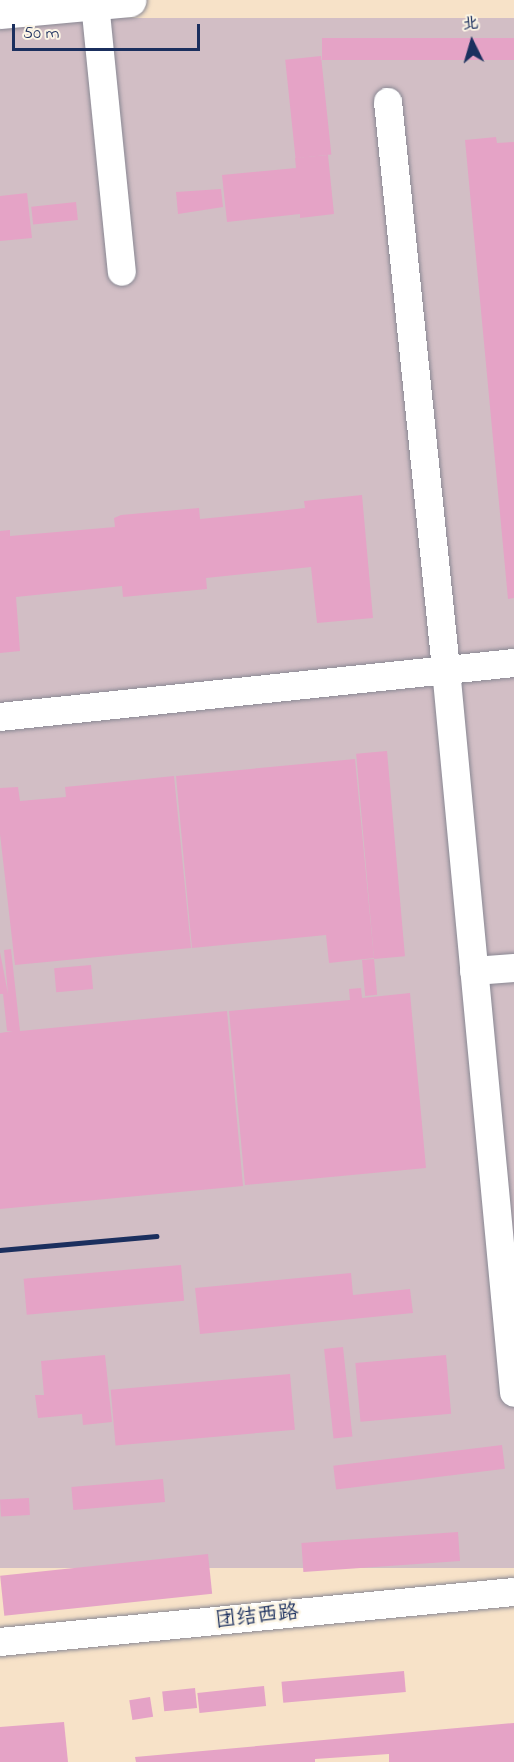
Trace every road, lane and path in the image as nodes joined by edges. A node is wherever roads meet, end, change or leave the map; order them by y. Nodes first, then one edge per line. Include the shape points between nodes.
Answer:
1 (129, 0) edge
2 (95, 3) junction
3 (0, 12) edge
4 (388, 102) dead end
5 (122, 272) dead end
6 (514, 663) edge
7 (446, 669) junction
8 (0, 717) edge
9 (514, 968) edge
10 (474, 972) junction
11 (514, 1393) edge
12 (514, 1592) edge
13 (0, 1642) edge

1 - 2 main road
2 - 3 main road
2 - 5 street
4 - 7 street
6 - 7 street
7 - 8 street
7 - 10 street
9 - 10 street
10 - 11 street
12 - 13 street, 团结西路

